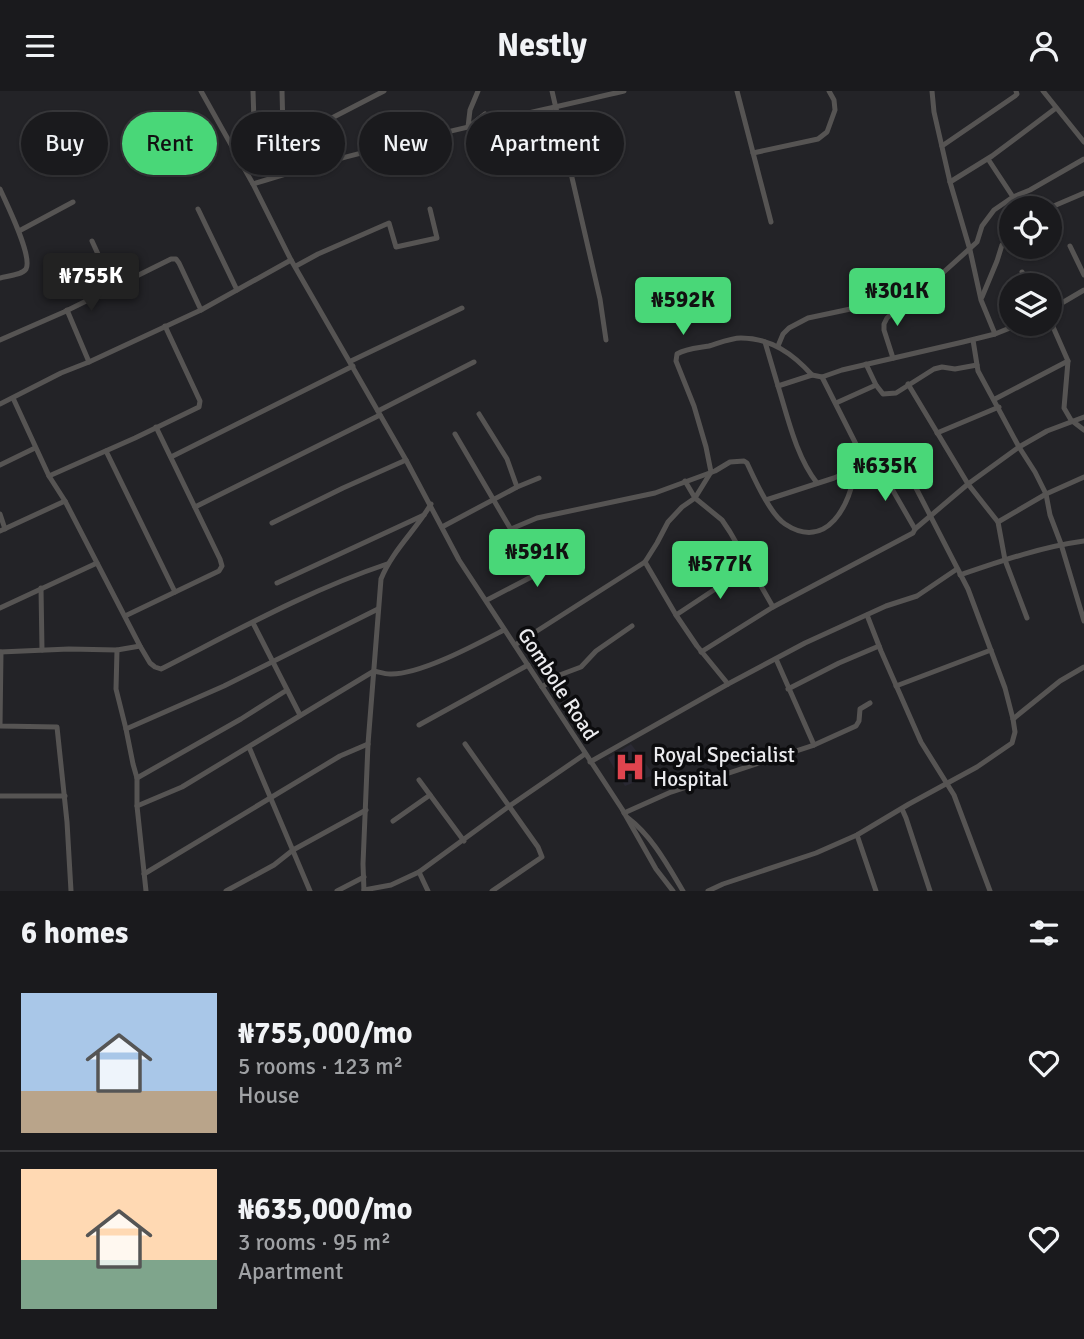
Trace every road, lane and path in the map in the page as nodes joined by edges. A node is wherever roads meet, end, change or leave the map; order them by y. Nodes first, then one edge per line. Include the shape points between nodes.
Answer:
1 (201, 91) edge
2 (253, 91) edge
3 (282, 91) edge
4 (384, 91) edge
5 (478, 91) edge
6 (552, 91) edge
7 (624, 91) edge
8 (737, 91) edge
9 (829, 91) edge
10 (932, 91) edge
11 (1016, 91) edge
12 (1043, 91) edge
13 (556, 108) junction
14 (1056, 108) junction
15 (254, 112) edge
16 (283, 112) edge
17 (343, 112) edge
18 (470, 112) edge
19 (537, 112) edge
20 (466, 127) edge
21 (1084, 142) edge
22 (942, 146) junction
23 (753, 153) junction
24 (988, 159) junction
25 (1084, 159) edge
26 (950, 182) junction
27 (253, 184) junction
28 (0, 189) edge
29 (1084, 193) edge
30 (1012, 196) edge
31 (1015, 196) edge
32 (73, 202) dead end
33 (1062, 202) edge
34 (999, 207) edge
35 (198, 209) dead end
36 (430, 209) dead end
37 (771, 222) dead end
38 (19, 231) junction
39 (92, 241) dead end
40 (1070, 246) dead end
41 (970, 250) junction
42 (999, 255) edge
43 (291, 260) junction
44 (296, 266) junction
45 (1084, 275) edge
46 (0, 278) edge
47 (113, 287) junction
48 (237, 290) junction
49 (1083, 292) edge
50 (902, 300) junction
51 (981, 300) junction
52 (1062, 303) edge
53 (462, 308) dead end
54 (67, 310) junction
55 (201, 310) junction
56 (165, 326) junction
57 (999, 332) edge
58 (995, 334) junction
59 (1057, 336) edge
60 (0, 340) edge
61 (606, 340) dead end
62 (973, 340) junction
63 (765, 342) junction
64 (778, 345) junction
65 (893, 358) junction
66 (1068, 361) junction
67 (89, 362) junction
68 (474, 362) dead end
69 (352, 364) junction
70 (866, 365) junction
71 (977, 365) junction
72 (812, 375) junction
73 (822, 377) junction
74 (908, 384) junction
75 (876, 385) junction
76 (778, 386) junction
77 (13, 398) junction
78 (995, 399) junction
79 (836, 403) junction
80 (0, 404) edge
81 (999, 407) junction
82 (379, 413) junction
83 (480, 414) dead end
84 (1084, 417) edge
85 (1071, 421) junction
86 (156, 427) junction
87 (1084, 430) edge
88 (937, 433) junction
89 (455, 434) dead end
90 (1019, 447) junction
91 (35, 448) junction
92 (106, 451) junction
93 (171, 457) junction
94 (406, 460) junction
95 (866, 464) junction
96 (0, 465) edge
97 (855, 469) junction
98 (711, 472) junction
99 (48, 475) junction
100 (1084, 477) edge
101 (539, 478) dead end
102 (685, 481) junction
103 (817, 483) junction
104 (968, 484) junction
105 (517, 487) junction
106 (916, 488) dead end
107 (1046, 494) junction
108 (695, 498) junction
109 (494, 500) junction
110 (766, 500) junction
111 (65, 501) junction
112 (431, 504) junction
113 (195, 507) junction
114 (0, 514) edge
115 (425, 515) junction
116 (930, 518) junction
117 (998, 522) junction
118 (272, 523) dead end
119 (442, 527) junction
120 (511, 529) junction
121 (915, 529) junction
122 (2, 530) edge
123 (1084, 541) edge
124 (1061, 544) junction
125 (574, 553) dead end
126 (1005, 560) junction
127 (645, 562) junction
128 (97, 563) junction
129 (387, 564) junction
130 (750, 566) junction
131 (957, 569) junction
132 (537, 575) junction
133 (961, 575) junction
134 (277, 583) dead end
135 (41, 588) junction
136 (174, 592) junction
137 (487, 600) junction
138 (772, 607) junction
139 (0, 608) edge
140 (378, 609) junction
141 (676, 615) junction
142 (867, 615) junction
143 (125, 616) junction
144 (1027, 618) dead end
145 (1084, 621) edge
146 (253, 623) junction
147 (632, 626) dead end
148 (504, 630) junction
149 (515, 645) junction
150 (140, 646) junction
151 (879, 646) junction
152 (42, 650) junction
153 (117, 650) junction
154 (991, 650) junction
155 (1, 652) edge
156 (701, 652) junction
157 (776, 659) junction
158 (272, 662) junction
159 (528, 666) junction
160 (1084, 667) edge
161 (374, 671) junction
162 (728, 684) junction
163 (896, 686) junction
164 (542, 687) junction
165 (789, 689) junction
166 (287, 690) junction
167 (870, 703) dead end
168 (300, 715) junction
169 (1013, 719) junction
170 (419, 725) dead end
171 (127, 729) junction
172 (368, 744) junction
173 (465, 744) dead end
174 (814, 745) junction
175 (249, 747) junction
176 (586, 754) junction
177 (590, 762) junction
178 (137, 778) junction
179 (419, 780) dead end
180 (946, 784) junction
181 (430, 795) junction
182 (0, 796) edge
183 (65, 796) junction
184 (270, 797) junction
185 (137, 806) junction
186 (509, 807) junction
187 (902, 809) junction
188 (366, 810) junction
189 (625, 815) junction
190 (393, 821) dead end
191 (857, 835) junction
192 (464, 841) junction
193 (293, 850) junction
194 (419, 872) junction
195 (144, 874) junction
196 (364, 877) junction
197 (500, 889) edge
198 (875, 889) edge
199 (364, 890) edge
200 (71, 891) edge
201 (146, 891) edge
202 (226, 891) edge
203 (310, 891) edge
204 (337, 891) edge
205 (429, 891) edge
206 (492, 891) edge
207 (673, 891) edge
208 (683, 891) edge
209 (708, 891) edge
210 (866, 891) edge
211 (930, 891) edge
212 (990, 891) edge

1 - 27 street, Gombole Road
2 - 15 street
3 - 16 street
4 - 17 street
5 - 18 street
6 - 13 street
7 - 13 street
8 - 23 street
9 - 23 street via 835,110 827,132 818,139
10 - 22 street
11 - 22 street
12 - 14 street
13 - 19 street
13 - 61 street
14 - 21 street
14 - 24 street
20 - 27 street
22 - 26 street
23 - 37 street
24 - 26 street
24 - 30 street
25 - 31 street
26 - 41 street
27 - 43 street, Gombole Road
28 - 38 street
29 - 33 street
32 - 38 street
34 - 41 street
35 - 48 street
36 - 44 street via 437,237 396,247 389,223
38 - 46 street via 26,268
39 - 47 street
40 - 45 street
41 - 50 street via 925,289
41 - 51 street
42 - 51 street
43 - 44 street, Gombole Road
43 - 48 street
44 - 69 street, Gombole Road
47 - 54 street
47 - 55 street via 176,259
48 - 55 street
49 - 52 street
50 - 64 street via 808,318 782,334
50 - 65 street via 884,324
51 - 58 street
53 - 69 street
54 - 60 street
54 - 67 street
55 - 56 street
56 - 67 street
56 - 86 street via 200,401 199,407
57 - 58 street
58 - 62 street
59 - 66 street
62 - 65 street
62 - 71 street
63 - 64 street
63 - 76 street
63 - 98 street via 741,338 687,350 676,357
64 - 72 street
65 - 70 street
66 - 78 street
66 - 85 street via 1064,408
67 - 77 street
68 - 82 street
69 - 82 street, Gombole Road
69 - 93 street
70 - 73 street
70 - 75 street
71 - 74 street via 934,369
71 - 78 street
72 - 73 street
72 - 76 street
73 - 79 street
74 - 75 street via 896,393 883,394
74 - 88 street
75 - 79 street
76 - 103 street via 808,471
77 - 80 street
77 - 91 street
78 - 81 street
79 - 95 street
81 - 88 street
81 - 90 street
82 - 94 street, Gombole Road
82 - 113 street
83 - 105 street via 507,459
84 - 85 street
85 - 87 street
85 - 90 street
86 - 92 street
86 - 93 street
88 - 104 street
89 - 109 street
90 - 104 street
90 - 107 street
91 - 96 street
91 - 99 street
92 - 99 street
92 - 136 street
93 - 113 street
94 - 112 street, Gombole Road
94 - 118 street
95 - 97 street
95 - 121 street via 884,475
97 - 103 street
97 - 110 street via 840,514 832,524 813,532 783,523
98 - 102 street
98 - 108 street
98 - 110 street via 744,461
99 - 111 street
100 - 107 street
101 - 105 street
102 - 108 street
102 - 120 street via 655,493 537,518
103 - 110 street
104 - 116 street
104 - 117 street
105 - 109 street
106 - 116 street
107 - 117 street
107 - 124 street
108 - 127 street via 668,522
108 - 130 street via 722,520
109 - 119 street
109 - 120 street
111 - 122 street
111 - 128 street
112 - 115 street
112 - 119 street, Gombole Road
113 - 136 street via 222,566
114 - 122 street
115 - 129 street
115 - 134 street
116 - 121 street
116 - 131 street
117 - 126 street
119 - 137 street, Gombole Road
120 - 132 street
121 - 138 street
123 - 124 street
124 - 126 street
124 - 145 street
125 - 132 street
126 - 133 street
126 - 144 street
127 - 141 street
127 - 149 street
128 - 135 street
128 - 143 street
129 - 140 street
129 - 146 street
130 - 138 street
130 - 141 street
131 - 133 street
131 - 142 street via 917,596
132 - 137 street
133 - 154 street
135 - 139 street
135 - 152 street
136 - 143 street
137 - 148 street, Gombole Road
138 - 156 street
140 - 158 street
140 - 161 street
141 - 156 street
142 - 151 street
142 - 157 street
143 - 150 street
146 - 150 street via 161,669 150,663
146 - 158 street
147 - 164 street via 581,667
148 - 149 street, Gombole Road
148 - 161 street via 414,671
149 - 159 street, Gombole Road
150 - 153 street
151 - 163 street
151 - 165 street
152 - 153 street
152 - 155 street
153 - 171 street via 116,689
154 - 163 street
154 - 169 street
155 - 183 street via 0,726 57,727
156 - 162 street
157 - 162 street
157 - 165 street
158 - 166 street
158 - 171 street
159 - 164 street, Gombole Road
159 - 170 street
160 - 169 street
161 - 168 street
161 - 172 street
162 - 177 street
163 - 180 street
164 - 176 street, Gombole Road
165 - 174 street
166 - 168 street
166 - 178 street
167 - 174 street via 860,709 856,726
168 - 175 street
169 - 180 street via 1012,743
171 - 178 street
172 - 184 street
172 - 188 street
173 - 186 street
174 - 189 street via 671,792
175 - 184 street
175 - 185 street via 181,787
176 - 177 street, Gombole Road
176 - 186 street
177 - 189 street, Gombole Road
178 - 185 street
179 - 181 street
180 - 187 street
180 - 212 street
181 - 190 street
181 - 192 street
182 - 183 street
183 - 200 street
184 - 193 street
184 - 195 street
185 - 195 street
186 - 192 street
186 - 197 street via 542,857
187 - 191 street
187 - 211 street
188 - 193 street
188 - 196 street
189 - 207 street, Gombole Road
189 - 208 street via 649,838
191 - 198 street
191 - 209 street
192 - 194 street
193 - 202 street
193 - 203 street
194 - 199 street via 391,885
194 - 205 street
195 - 201 street
196 - 199 street
196 - 204 street
197 - 206 street
198 - 210 street

